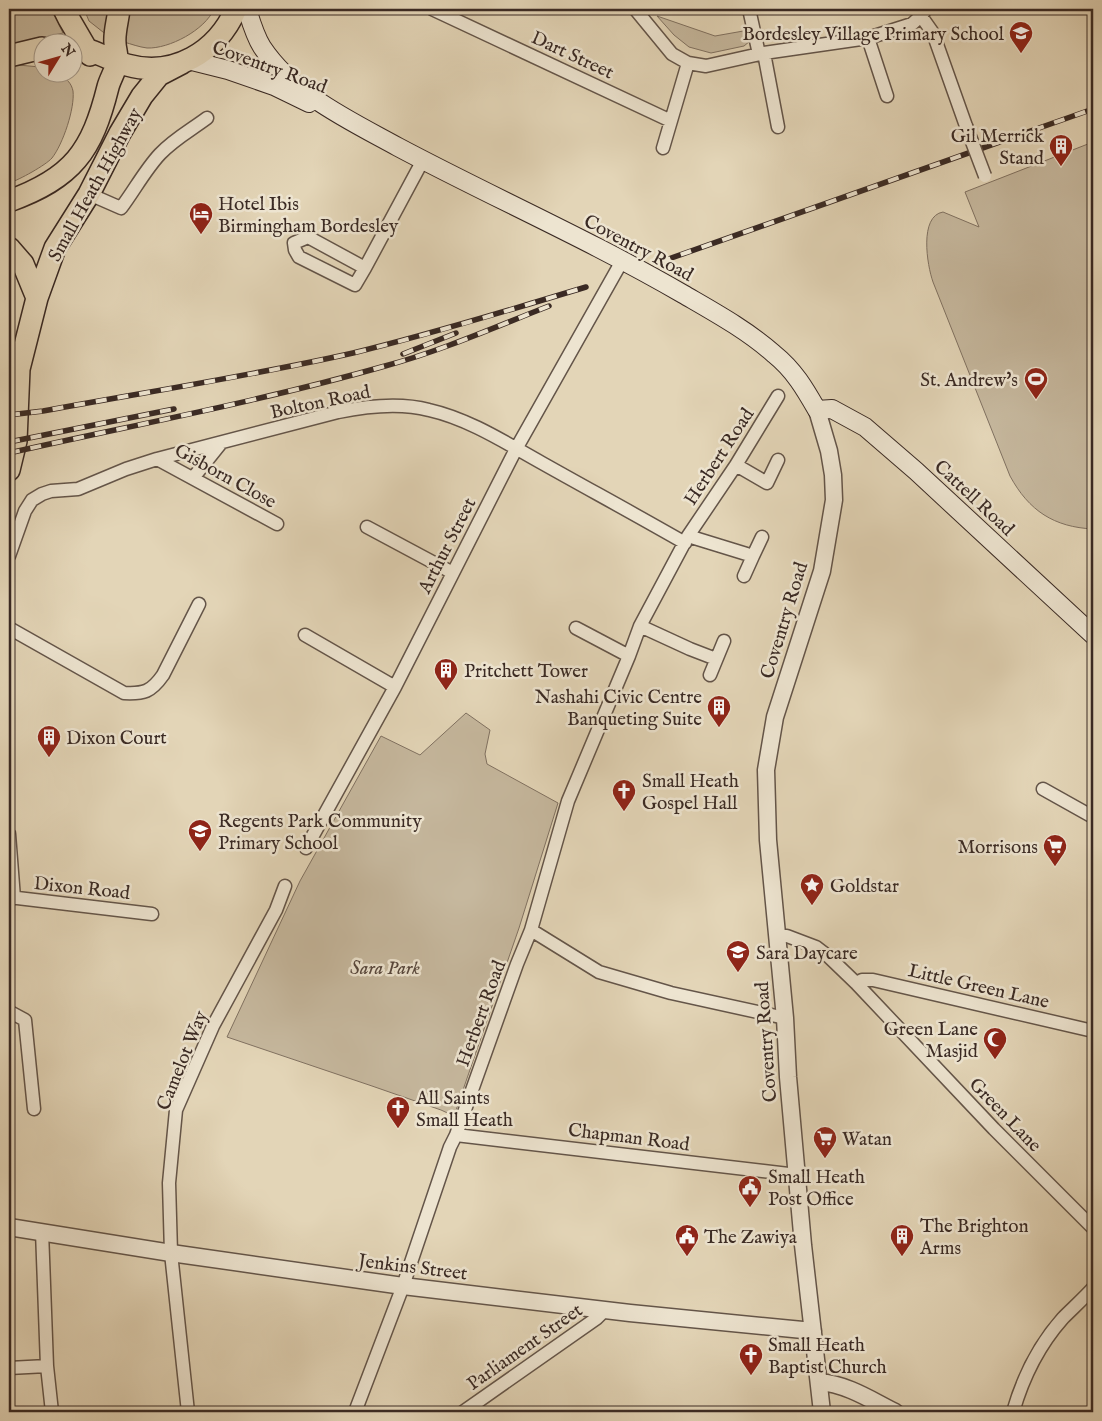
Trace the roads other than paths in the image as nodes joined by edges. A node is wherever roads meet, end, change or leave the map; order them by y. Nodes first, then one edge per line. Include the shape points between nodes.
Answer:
1 (64, 9) edge
2 (119, 9) edge
3 (236, 9) edge
4 (247, 9) edge
5 (432, 9) edge
6 (635, 9) edge
7 (749, 9) edge
8 (924, 13) edge
9 (74, 32) edge
10 (868, 38) junction
11 (82, 48) edge
12 (32, 50) edge
13 (82, 50) edge
14 (762, 54) junction
15 (9, 56) edge
16 (117, 62) junction
17 (185, 62) junction
18 (688, 63) junction
19 (108, 89) junction
20 (888, 96) dead end
21 (337, 114) junction
22 (207, 118) dead end
23 (671, 121) junction
24 (778, 127) dead end
25 (663, 148) dead end
26 (423, 160) junction
27 (985, 176) dead end
28 (89, 194) junction
29 (9, 202) edge
30 (9, 248) edge
31 (622, 260) junction
32 (365, 268) junction
33 (37, 298) junction
34 (778, 396) dead end
35 (817, 410) junction
36 (221, 444) junction
37 (516, 449) junction
38 (157, 459) junction
39 (778, 460) dead end
40 (736, 465) junction
41 (9, 470) edge
42 (193, 478) junction
43 (277, 524) dead end
44 (367, 527) dead end
45 (762, 537) dead end
46 (687, 539) junction
47 (9, 556) edge
48 (753, 556) junction
49 (453, 573) junction
50 (744, 576) dead end
51 (199, 604) dead end
52 (640, 626) junction
53 (9, 628) edge
54 (576, 628) dead end
55 (305, 635) dead end
56 (1093, 635) edge
57 (724, 641) dead end
58 (629, 656) junction
59 (716, 659) junction
60 (710, 675) dead end
61 (396, 687) junction
62 (1043, 788) dead end
63 (1093, 817) edge
64 (9, 834) edge
65 (306, 848) dead end
66 (285, 886) dead end
67 (11, 898) edge
68 (152, 914) dead end
69 (531, 930) junction
70 (777, 936) junction
71 (856, 984) junction
72 (9, 1013) edge
73 (785, 1018) junction
74 (1093, 1031) edge
75 (34, 1109) dead end
76 (456, 1135) junction
77 (797, 1175) junction
78 (9, 1228) edge
79 (1093, 1228) edge
80 (42, 1232) junction
81 (171, 1253) junction
82 (403, 1286) junction
83 (1093, 1288) edge
84 (605, 1310) junction
85 (813, 1332) junction
86 (47, 1366) junction
87 (9, 1368) edge
88 (819, 1382) junction
89 (52, 1412) edge
90 (188, 1412) edge
91 (355, 1412) edge
92 (463, 1412) edge
93 (822, 1412) edge
94 (894, 1412) edge
95 (1013, 1412) edge

1 - 9 highway, Small Heath Highway
2 - 16 highway via 115,41
3 - 17 highway, Small Heath Highway via 213,44
4 - 21 main road, Coventry Road via 262,46 272,60 300,89
5 - 23 street, Dart Street
6 - 18 street via 672,54
7 - 14 street
8 - 10 street via 912,24
8 - 27 street, bridge
10 - 14 street
10 - 20 street
11 - 16 highway
12 - 15 highway
13 - 19 highway, Small Heath Highway
14 - 18 street via 706,66
14 - 24 street
16 - 17 highway via 150,69
16 - 19 highway
17 - 21 main road, Coventry Road via 228,70
17 - 28 highway, Small Heath Highway via 160,75 142,96
18 - 23 street
19 - 29 highway, Small Heath Highway via 97,127 79,158 45,186
21 - 26 main road, Coventry Road
22 - 28 street via 161,153 121,208
23 - 25 street
26 - 31 main road, Coventry Road
26 - 32 street
28 - 33 highway, Small Heath Highway via 55,248
30 - 33 highway via 23,264
31 - 35 main road, Coventry Road via 708,309 775,354 801,382
31 - 37 street, Arthur Street
32 - 32 street via 354,285 299,257 294,243 308,237
33 - 41 highway, Small Heath Highway via 19,370 16,441
34 - 40 street, Herbert Road
35 - 56 main road, Cattell Road via 832,409 865,427
35 - 70 street, Coventry Road via 834,475 832,510 822,571 775,717 766,770 768,840
36 - 37 street, Bolton Road via 360,407 393,405 428,409 465,423
36 - 38 street, Bolton Road
36 - 42 street
37 - 46 street, Bolton Road
37 - 49 street, Arthur Street
38 - 42 street, Gisborn Close
38 - 47 street, Bolton Road via 126,468 78,489 51,491 32,500 18,527
39 - 40 street via 767,483
40 - 46 street, Herbert Road
42 - 43 street, Gisborn Close
44 - 49 street
45 - 48 street
46 - 48 street
46 - 52 street, Herbert Road
48 - 50 street
49 - 61 street, Arthur Street
51 - 53 street via 163,675 148,692 137,694 124,693
52 - 58 street, Herbert Road
52 - 59 street
54 - 58 street
55 - 61 street
57 - 59 street
58 - 69 street, Herbert Road via 568,801
59 - 60 street
61 - 65 street, Arthur Street
62 - 63 street
64 - 67 street
66 - 81 street, Camelot Way via 276,910 213,1026 176,1110 168,1183
67 - 68 street, Dixon Road
69 - 73 street via 599,972 672,993
69 - 76 street, Herbert Road
70 - 71 street, Green Lane via 787,936 816,947
70 - 73 street, Coventry Road
71 - 74 street, Little Green Lane via 862,980 873,980
71 - 79 street, Green Lane
72 - 75 street via 25,1020
73 - 77 street, Coventry Road
76 - 77 street, Chapman Road
76 - 82 street, Herbert Road
77 - 85 street, Coventry Road
78 - 80 street, Jenkins Street
80 - 81 street, Jenkins Street
80 - 86 street
81 - 82 street, Jenkins Street
81 - 90 street, Camelot Way
82 - 84 street, Jenkins Street
82 - 91 street, Herbert Road
83 - 95 street via 1062,1319 1030,1365
84 - 85 street, Jenkins Street
84 - 92 street, Parliament Street
85 - 88 street, Coventry Road
86 - 87 street
86 - 89 street
88 - 93 street, Coventry Road
88 - 94 street via 849,1389

